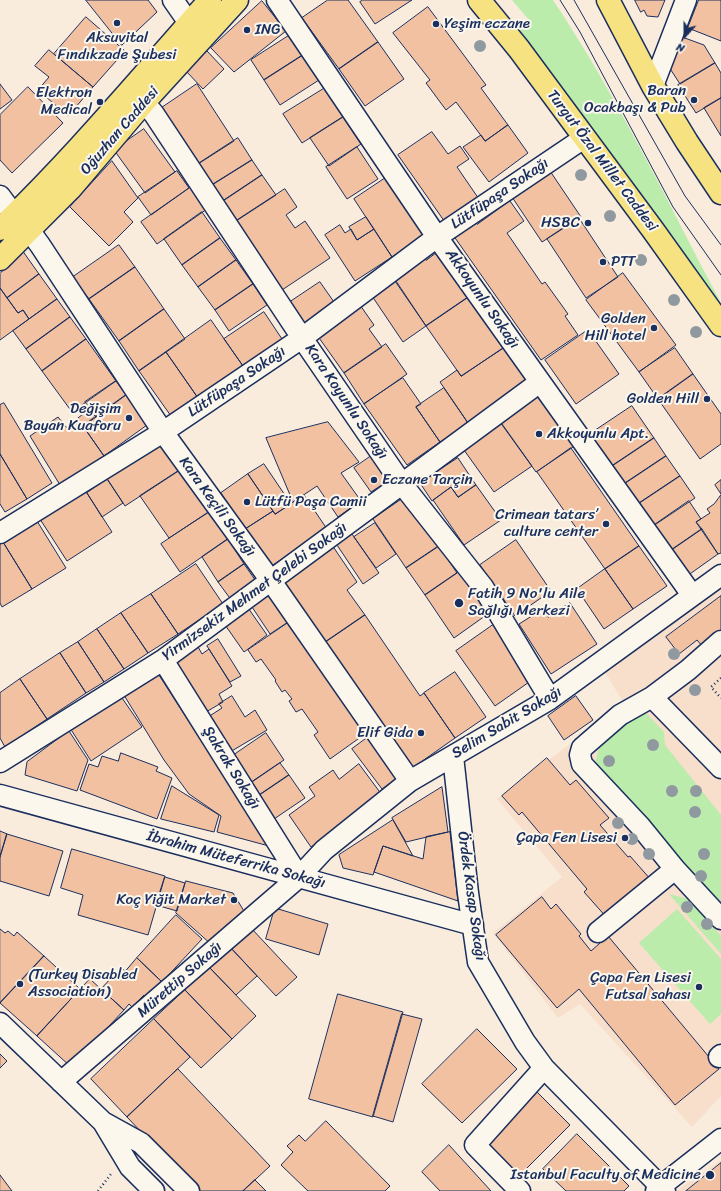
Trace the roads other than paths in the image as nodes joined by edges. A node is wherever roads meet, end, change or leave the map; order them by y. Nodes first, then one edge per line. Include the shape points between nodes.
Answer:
1 (173, 0) edge
2 (210, 0) edge
3 (237, 0) edge
4 (277, 0) edge
5 (479, 0) edge
6 (608, 0) edge
7 (686, 0) edge
8 (189, 23) junction
9 (653, 86) junction
10 (138, 95) junction
11 (584, 138) junction
12 (721, 193) edge
13 (0, 196) edge
14 (14, 225) edge
15 (437, 237) junction
16 (0, 259) edge
17 (721, 325) edge
18 (302, 338) junction
19 (540, 382) junction
20 (163, 432) junction
21 (402, 484) junction
22 (0, 533) edge
23 (721, 575) edge
24 (271, 581) junction
25 (692, 595) junction
26 (721, 641) edge
27 (163, 660) junction
28 (652, 697) junction
29 (550, 699) junction
30 (453, 756) junction
31 (0, 762) edge
32 (721, 768) edge
33 (410, 781) junction
34 (0, 795) edge
35 (675, 869) junction
36 (299, 877) junction
37 (721, 919) edge
38 (473, 925) junction
39 (598, 932) dead end
40 (0, 1023) edge
41 (544, 1068) junction
42 (61, 1082) junction
43 (103, 1122) junction
44 (721, 1139) edge
45 (660, 1189) edge
46 (154, 1191) edge
47 (189, 1191) edge
48 (520, 1191) edge

1 - 8 street
2 - 8 main road, Oğuzhan Caddesi
3 - 10 main road, Oğuzhan Caddesi
4 - 15 street, Akkoyunlu Sokağı
5 - 11 main road, Turgut Özal Millet Caddesi via 519,49
6 - 9 main road
7 - 9 street
8 - 10 main road, Oğuzhan Caddesi
9 - 12 main road
10 - 14 main road, Oğuzhan Caddesi via 42,188
10 - 18 street, Kara Koyunlu Sokağı via 154,114
11 - 15 street, Lütfüpaşa Sokağı
11 - 17 main road, Turgut Özal Millet Caddesi
13 - 14 street, Kara Keçili Sokağı
14 - 16 main road, Oğuzhan Caddesi
14 - 20 street, Kara Keçili Sokağı via 40,244
15 - 18 street, Lütfüpaşa Sokağı
15 - 19 street, Akkoyunlu Sokağı
18 - 20 street, Lütfüpaşa Sokağı
18 - 21 street, Kara Koyunlu Sokağı
19 - 21 street, Yirmizsekiz Mehmet Çelebi Sokağı
19 - 25 street, Akkoyunlu Sokağı
20 - 22 street, Lütfüpaşa Sokağı
20 - 24 street, Kara Keçili Sokağı
21 - 24 street, Yirmizsekiz Mehmet Çelebi Sokağı
21 - 29 street, Kara Koyunlu Sokağı via 483,587
23 - 25 street, Selim Sabit Sokağı
24 - 27 street, Yirmizsekiz Mehmet Çelebi Sokağı
24 - 33 street, Kara Keçili Sokağı
25 - 29 street, Selim Sabit Sokağı
26 - 28 street
27 - 31 street, Yirmizsekiz Mehmet Çelebi Sokağı
27 - 36 street, Şakrak Sokağı
28 - 32 street
28 - 35 street via 620,716 582,748 580,755 582,764 640,826
29 - 30 street, Selim Sabit Sokağı
30 - 33 street, Selim Sabit Sokağı
30 - 38 street, Ördek Kasap Sokağı
33 - 36 street, Selim Sabit Sokağı via 324,850
34 - 36 street, İbrahim Müteferrika Sokağı
35 - 37 street
35 - 39 street
36 - 38 street, İbrahim Müteferrika Sokağı
36 - 42 street, Mürettip Sokağı
38 - 41 street, Ördek Kasap Sokağı via 478,962 525,1042
40 - 42 street
41 - 45 street, Ördek Kasap Sokağı
41 - 48 street via 475,1144
42 - 43 street
43 - 46 street via 130,1168
43 - 47 street via 141,1143
44 - 45 street

